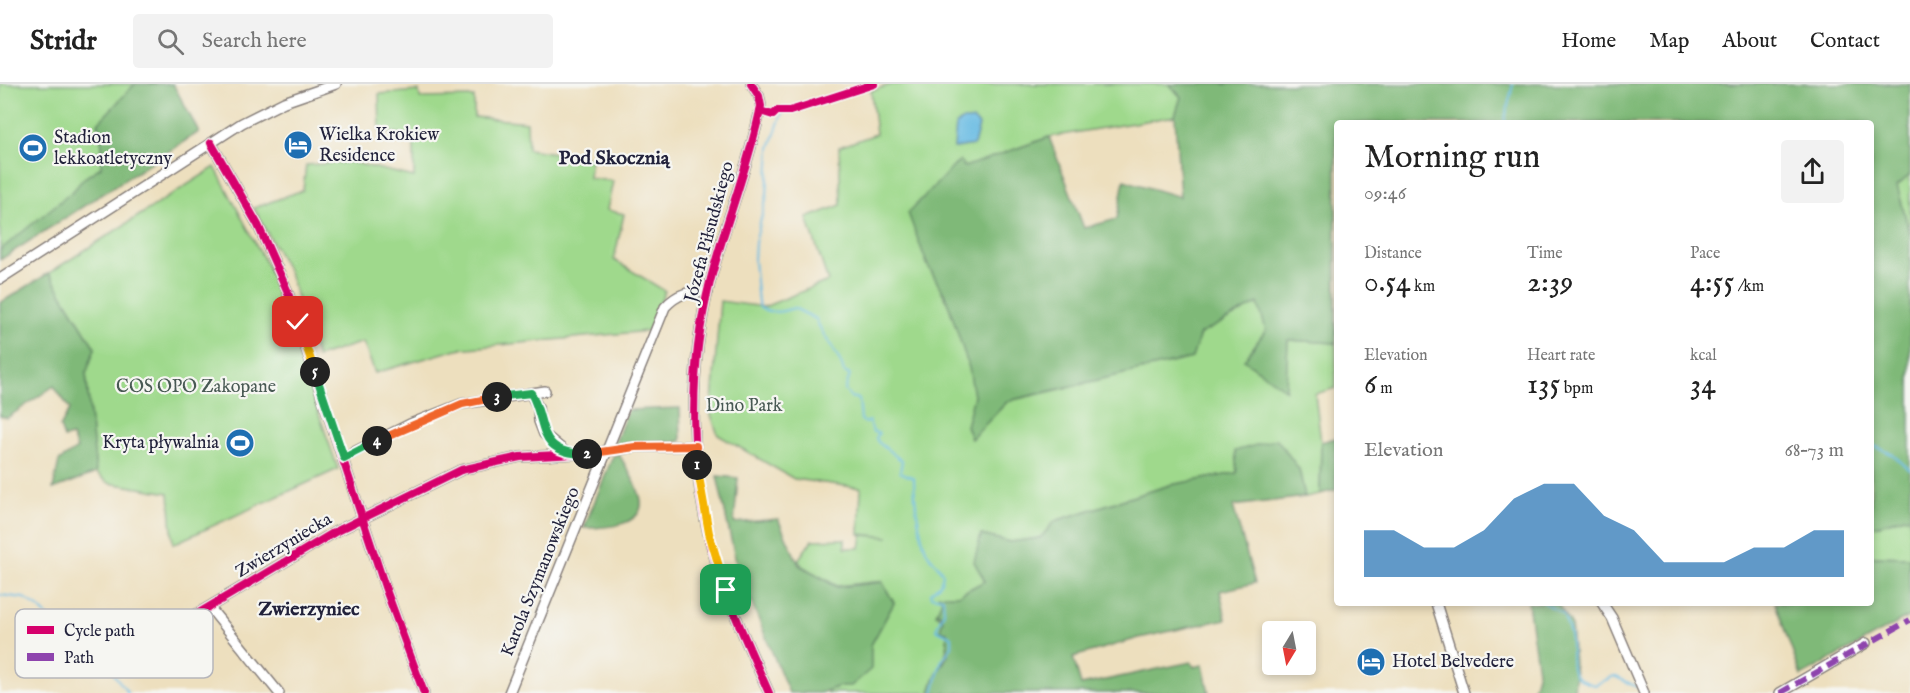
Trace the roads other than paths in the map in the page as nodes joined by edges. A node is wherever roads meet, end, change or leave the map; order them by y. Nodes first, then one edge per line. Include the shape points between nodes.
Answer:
1 (336, 84) edge
2 (751, 84) edge
3 (211, 143) junction
4 (0, 279) edge
5 (708, 292) junction
6 (545, 392) dead end
7 (531, 393) junction
8 (696, 446) junction
9 (607, 452) junction
10 (568, 454) junction
11 (344, 458) junction
12 (362, 518) junction
13 (1437, 606) edge
14 (1604, 606) edge
15 (210, 608) edge
16 (213, 612) edge
17 (1866, 643) dead end
18 (279, 693) edge
19 (424, 693) edge
20 (509, 693) edge
21 (769, 693) edge
22 (1464, 693) edge
23 (1644, 693) edge
24 (1780, 693) edge

1 - 3 street via 273,107
2 - 5 street, Józefa Piłsudskiego via 758,93 760,111
3 - 4 street
3 - 11 street via 272,253
5 - 8 street, Józefa Piłsudskiego via 696,369
5 - 9 street, Karola Szymanowskiego via 674,296 665,307
6 - 7 street
7 - 10 street via 544,434
7 - 11 street via 462,404 410,424
8 - 9 street, Zwierzyniecka via 635,447
8 - 21 street, Józefa Piłsudskiego via 704,510 716,561
9 - 10 street, Zwierzyniecka
9 - 20 street, Karola Szymanowskiego
10 - 12 street, Zwierzyniecka via 520,457 461,470
11 - 12 street
12 - 15 street, Zwierzyniecka
12 - 19 street
13 - 22 street
14 - 23 street
16 - 18 street
17 - 24 street

